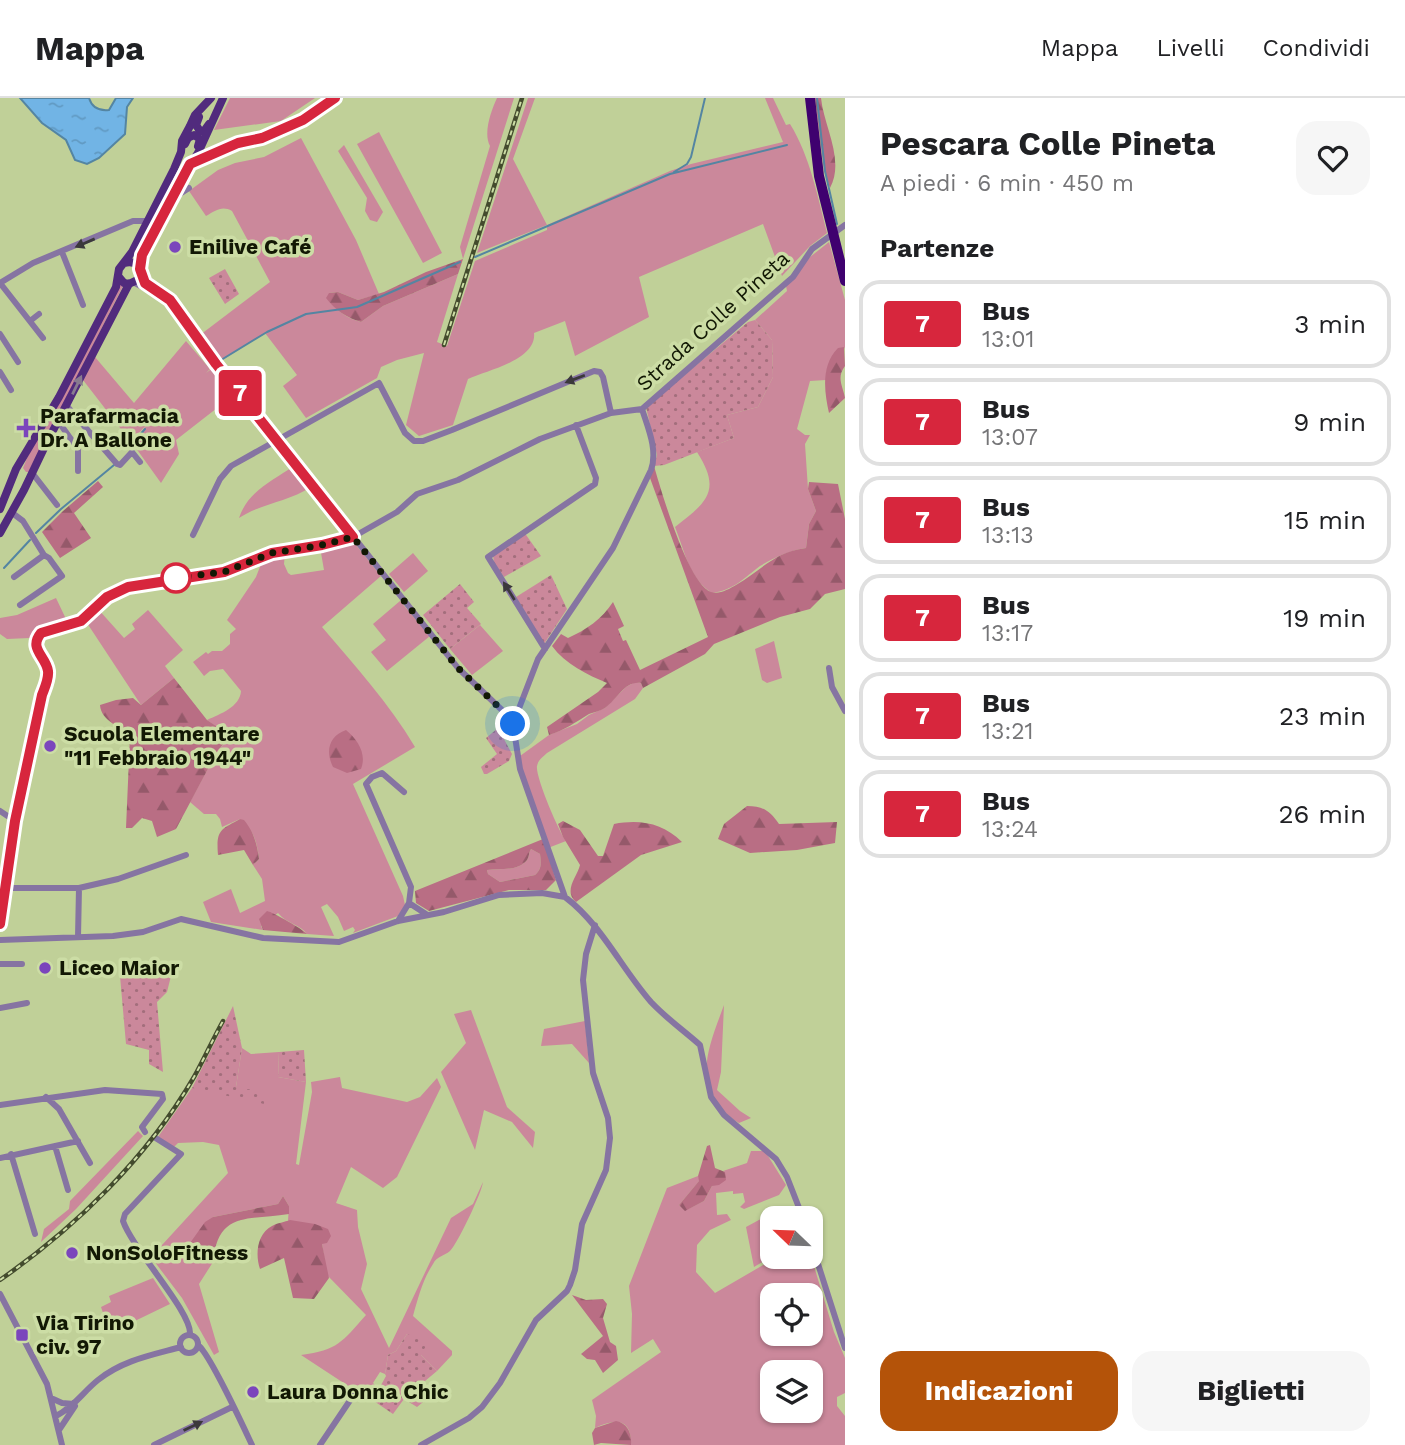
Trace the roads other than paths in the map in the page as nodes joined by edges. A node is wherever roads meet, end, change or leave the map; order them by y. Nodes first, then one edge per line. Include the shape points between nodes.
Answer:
1 (223, 98) edge
2 (335, 98) edge
3 (810, 98) edge
4 (209, 100) edge
5 (218, 109) junction
6 (181, 152) junction
7 (192, 159) junction
8 (173, 172) junction
9 (189, 188) dead end
10 (162, 195) junction
11 (172, 197) junction
12 (148, 221) junction
13 (845, 225) edge
14 (62, 252) junction
15 (124, 263) junction
16 (141, 271) junction
17 (119, 277) junction
18 (845, 281) edge
19 (0, 283) edge
20 (132, 284) junction
21 (170, 300) junction
22 (83, 305) dead end
23 (39, 314) dead end
24 (30, 321) junction
25 (0, 334) edge
26 (43, 338) dead end
27 (18, 362) dead end
28 (0, 372) edge
29 (11, 390) dead end
30 (66, 405) junction
31 (642, 408) junction
32 (611, 413) junction
33 (58, 421) junction
34 (576, 425) junction
35 (276, 439) junction
36 (27, 452) junction
37 (140, 462) dead end
38 (34, 471) junction
39 (78, 471) dead end
40 (6, 494) junction
41 (20, 495) junction
42 (57, 505) dead end
43 (0, 509) edge
44 (11, 512) junction
45 (0, 533) edge
46 (193, 535) dead end
47 (353, 537) junction
48 (44, 555) junction
49 (14, 577) dead end
50 (20, 605) dead end
51 (545, 649) junction
52 (829, 668) dead end
53 (845, 711) edge
54 (513, 724) junction
55 (404, 792) dead end
56 (0, 811) edge
57 (15, 821) junction
58 (186, 855) dead end
59 (3, 887) edge
60 (79, 888) junction
61 (565, 897) junction
62 (409, 903) junction
63 (426, 914) junction
64 (398, 921) junction
65 (78, 922) junction
66 (0, 925) edge
67 (595, 925) junction
68 (78, 937) junction
69 (68, 938) junction
70 (0, 940) edge
71 (0, 964) edge
72 (22, 964) dead end
73 (27, 1003) dead end
74 (0, 1007) edge
75 (46, 1097) junction
76 (0, 1105) edge
77 (143, 1130) dead end
78 (154, 1137) dead end
79 (78, 1141) junction
80 (55, 1146) junction
81 (11, 1154) junction
82 (0, 1158) edge
83 (90, 1163) dead end
84 (68, 1190) dead end
85 (798, 1206) edge
86 (35, 1234) dead end
87 (820, 1269) edge
88 (0, 1294) edge
89 (190, 1335) junction
90 (198, 1345) junction
91 (181, 1348) junction
92 (845, 1349) edge
93 (355, 1392) dead end
94 (51, 1398) junction
95 (75, 1404) junction
96 (232, 1406) junction
97 (56, 1416) junction
98 (59, 1430) junction
99 (62, 1445) edge
100 (154, 1445) edge
101 (253, 1445) edge
102 (320, 1445) edge
103 (421, 1445) edge

1 - 5 main road
2 - 7 main road via 303,120 262,138
3 - 18 highway via 823,197
4 - 5 main road via 196,123 200,131 206,130
4 - 6 main road via 193,120
5 - 7 main road
6 - 7 main road via 188,138 196,135 200,139
6 - 8 main road
7 - 8 main road
7 - 11 main road
8 - 10 main road
9 - 11 street
10 - 11 street
10 - 12 main road
11 - 16 main road via 142,255
12 -> 14 street via 133,221
12 - 15 main road
13 - 31 street, Strada Colle Pineta via 812,249 793,277
14 - 19 street
14 - 22 street
15 - 16 main road via 135,263
15 - 17 main road
16 - 20 main road
16 - 21 street via 148,286
17 - 20 main road
17 - 36 main road
19 - 24 street
20 - 21 street
30 -> 20 main road
21 - 35 street
23 - 24 street
24 - 26 street
25 - 27 street
28 - 29 street
30 - 33 main road
30 - 37 street via 117,464 132,452
31 - 32 street, Strada Colle Pineta
31 - 51 street via 653,450 651,470 614,548
32 - 34 street, Strada Colle Pineta
32 -> 35 street via 603,377 594,371 453,430 414,441 405,433 379,383
33 - 38 main road
33 - 39 street via 78,449
34 - 47 street, Strada Colle Pineta via 417,494 397,512
51 -> 34 street via 488,557 595,484
35 - 46 street via 227,470
35 - 47 street
36 - 38 main road via 20,472 27,476
36 - 40 main road
38 - 41 main road
38 - 42 street
40 - 41 main road via 18,479 24,483
40 - 43 main road
41 - 44 main road
44 - 45 main road
44 - 48 street via 23,521
47 - 54 street via 458,668
47 - 57 street, Strada Colle Pineta via 272,553 224,572 128,587 107,597 81,621 41,633 36,648 48,679
48 - 49 street
48 - 50 street via 62,576
51 - 54 street
52 - 53 street via 832,687
54 - 61 street via 520,769
55 - 62 street via 382,773 366,784 411,887
56 - 57 street
57 - 59 street
58 - 60 street
59 - 60 street
59 - 66 street
60 - 65 street
61 - 63 street via 499,895
61 - 67 street
62 - 63 street
62 - 64 street
63 - 64 street
64 - 68 street via 339,942 264,937 181,919 144,932
65 - 68 street
65 - 69 street
67 - 85 street via 650,1000 700,1045 707,1088 717,1107 776,1159
67 - 103 street via 583,980 593,1073 610,1138 606,1170 584,1216 570,1285 536,1321 482,1407
68 - 69 street
69 - 70 street
71 - 72 street
73 - 74 street
75 - 76 street
75 - 77 street via 105,1090 162,1094
75 - 79 street
78 - 89 street via 181,1154 123,1220 137,1249 178,1303 190,1325
79 - 80 street
79 - 83 street
80 - 81 street
80 - 84 street
81 - 82 street
81 - 86 street
87 - 92 street
88 - 94 street via 39,1365
89 - 90 street
89 - 91 street via 181,1339
90 - 91 street via 190,1353
90 - 96 street
91 - 95 street via 122,1365
93 - 102 street
94 - 95 street
94 - 97 street
95 - 97 street
95 - 98 street
100 -> 96 street
96 - 101 street
97 - 98 street
98 - 99 street

